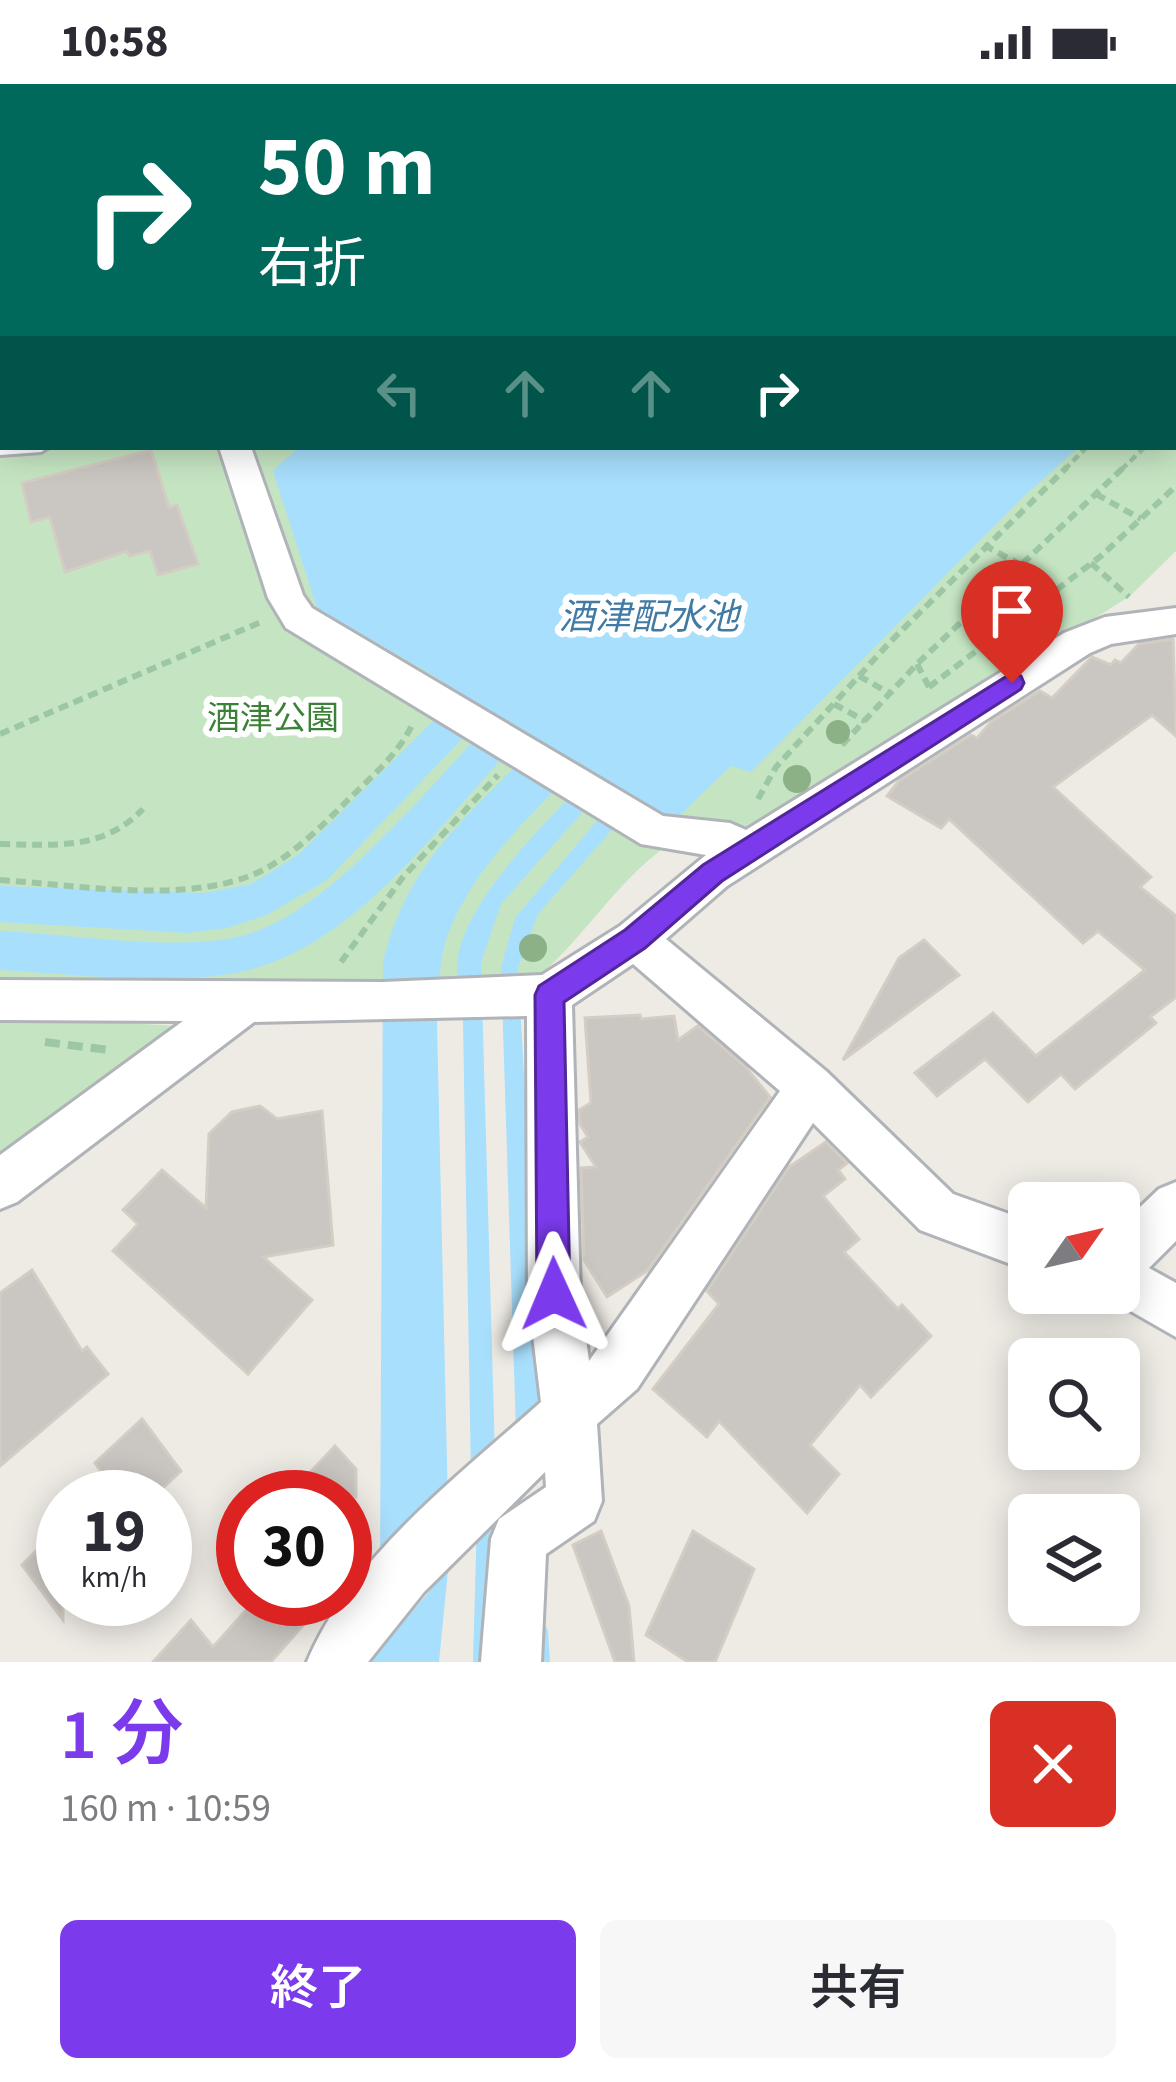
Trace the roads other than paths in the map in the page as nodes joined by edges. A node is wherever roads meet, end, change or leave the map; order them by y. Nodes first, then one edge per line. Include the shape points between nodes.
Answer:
1 (236, 450) edge
2 (1174, 624) edge
3 (730, 840) road end
4 (635, 939) junction
5 (539, 996) junction
6 (0, 1000) edge
7 (246, 1001) junction
8 (810, 1087) junction
9 (0, 1185) edge
10 (1176, 1206) edge
11 (1008, 1238) edge
12 (1140, 1241) edge
13 (1140, 1291) edge
14 (1176, 1310) edge
15 (560, 1422) junction
16 (514, 1650) edge
17 (337, 1662) edge

1 - 3 street via 298,618 656,832
2 - 4 street via 1105,631 1077,643 712,873
4 - 5 street
4 - 8 street
5 - 7 street
5 - 15 street
6 - 7 street
7 - 9 street
8 - 11 street via 937,1213
8 - 15 street via 618,1370
10 - 12 street
13 - 14 street
15 - 16 street via 574,1502 519,1539
15 - 17 street via 386,1591

